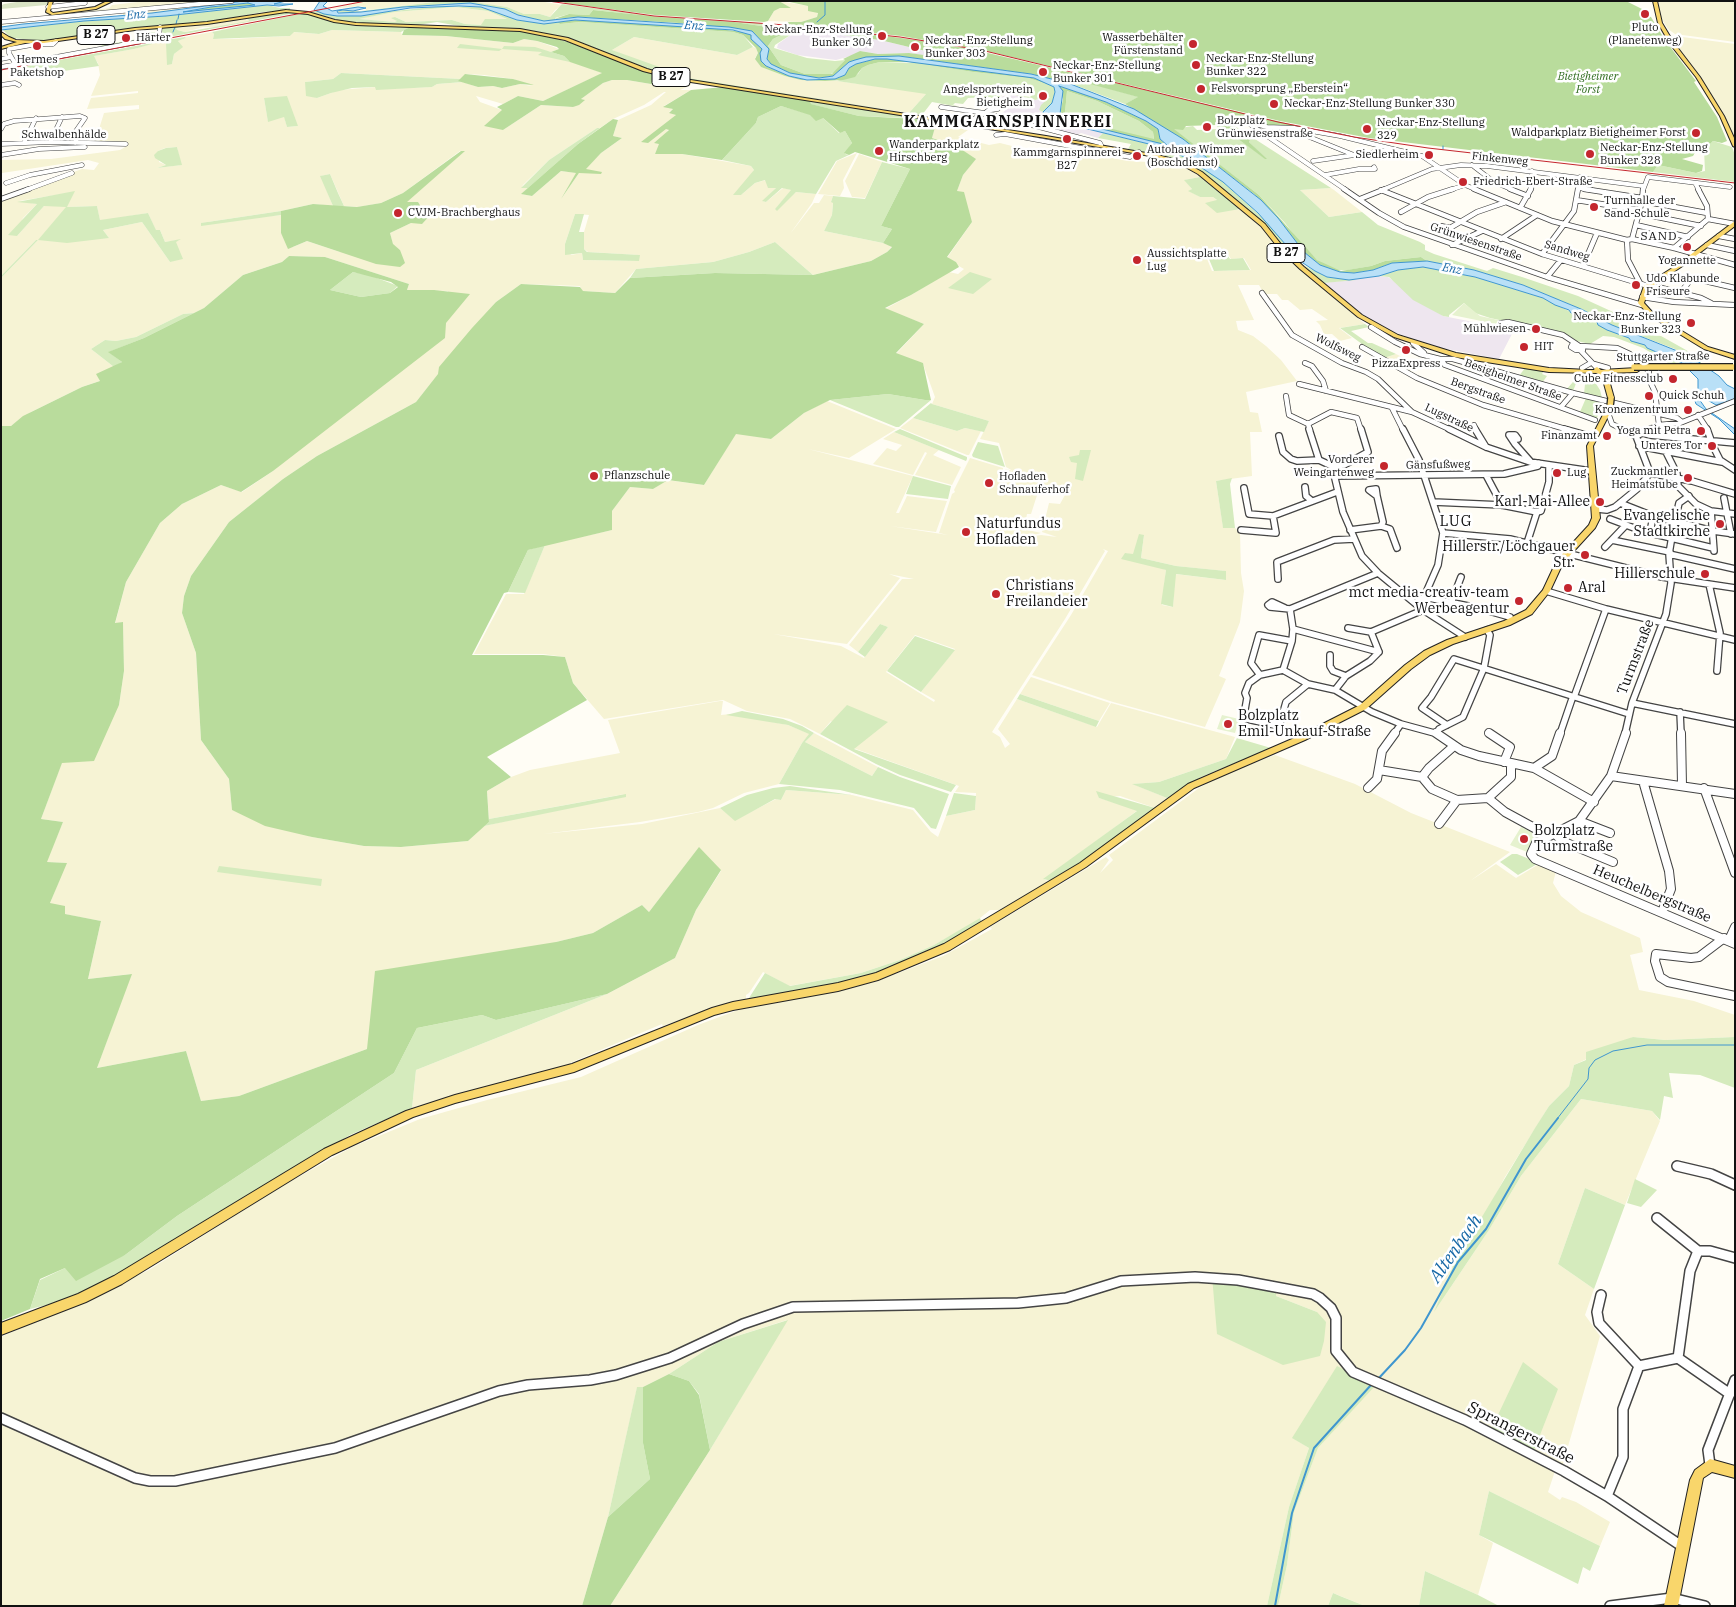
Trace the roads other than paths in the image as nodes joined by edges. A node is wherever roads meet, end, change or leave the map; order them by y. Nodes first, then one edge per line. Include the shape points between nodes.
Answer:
1 (51, 1) edge
2 (111, 1) edge
3 (232, 1) edge
4 (1654, 1) edge
5 (85, 2) edge
6 (48, 7) junction
7 (85, 10) junction
8 (50, 14) junction
9 (1, 21) edge
10 (160, 27) junction
11 (1, 33) edge
12 (11, 41) junction
13 (21, 41) junction
14 (56, 41) junction
15 (3, 47) edge
16 (11, 57) junction
17 (1, 59) edge
18 (16, 65) junction
19 (1, 68) edge
20 (21, 68) dead end
21 (1, 72) edge
22 (13, 78) dead end
23 (13, 83) junction
24 (1, 85) edge
25 (19, 85) dead end
26 (941, 107) dead end
27 (78, 110) dead end
28 (991, 110) dead end
29 (985, 113) junction
30 (76, 115) junction
31 (62, 117) junction
32 (36, 118) junction
33 (964, 124) junction
34 (1257, 128) junction
35 (1289, 128) junction
36 (1, 129) edge
37 (996, 135) dead end
38 (1044, 138) junction
39 (50, 142) junction
40 (24, 143) junction
41 (75, 143) junction
42 (1, 144) edge
43 (126, 144) dead end
44 (1101, 145) junction
45 (1735, 145) edge
46 (89, 147) dead end
47 (47, 148) junction
48 (1393, 149) junction
49 (1139, 152) junction
50 (1, 155) edge
51 (1356, 156) junction
52 (1313, 161) junction
53 (82, 164) dead end
54 (1472, 165) junction
55 (1374, 167) dead end
56 (1439, 168) junction
57 (60, 169) junction
58 (1317, 169) junction
59 (1532, 171) junction
60 (1325, 175) junction
61 (1580, 177) junction
62 (4, 182) edge
63 (1695, 183) junction
64 (1465, 185) junction
65 (1643, 186) junction
66 (1730, 187) dead end
67 (2, 188) edge
68 (1579, 188) junction
69 (1381, 190) junction
70 (1528, 196) junction
71 (1, 199) edge
72 (1360, 199) junction
73 (1576, 200) junction
74 (1642, 200) junction
75 (1506, 202) junction
76 (1415, 204) junction
77 (1520, 208) junction
78 (1402, 212) dead end
79 (1639, 212) junction
80 (1707, 213) junction
81 (1536, 215) junction
82 (1708, 219) junction
83 (1440, 220) dead end
84 (1460, 222) junction
85 (1734, 224) edge
86 (1564, 225) junction
87 (1636, 225) junction
88 (1441, 226) dead end
89 (1454, 226) junction
90 (1701, 226) junction
91 (1482, 231) junction
92 (1598, 233) junction
93 (1719, 236) junction
94 (1688, 237) junction
95 (1501, 239) junction
96 (1735, 239) edge
97 (1630, 240) junction
98 (1452, 245) junction
99 (1707, 245) junction
100 (1674, 248) junction
101 (1735, 251) edge
102 (1542, 254) junction
103 (1695, 254) junction
104 (1561, 260) junction
105 (1735, 264) edge
106 (1583, 266) junction
107 (1547, 277) junction
108 (1640, 283) junction
109 (1649, 285) junction
110 (1735, 288) edge
111 (1681, 292) junction
112 (1262, 293) dead end
113 (1642, 297) junction
114 (1712, 304) junction
115 (1642, 305) junction
116 (1735, 305) edge
117 (1511, 324) dead end
118 (1371, 327) dead end
119 (1362, 347) dead end
120 (1579, 347) junction
121 (1425, 351) junction
122 (1734, 357) edge
123 (1440, 359) junction
124 (1305, 363) dead end
125 (1515, 364) junction
126 (1734, 367) edge
127 (1595, 369) junction
128 (1612, 370) junction
129 (1606, 380) junction
130 (1298, 384) dead end
131 (1326, 391) junction
132 (1573, 393) junction
133 (1286, 396) dead end
134 (1608, 398) junction
135 (1735, 401) edge
136 (1392, 408) junction
137 (1561, 408) junction
138 (1608, 408) junction
139 (1412, 412) junction
140 (1659, 414) junction
141 (1698, 415) junction
142 (1682, 420) junction
143 (1599, 422) junction
144 (1308, 424) junction
145 (1659, 424) junction
146 (1704, 424) junction
147 (1474, 425) dead end
148 (1638, 434) junction
149 (1279, 436) dead end
150 (1591, 436) junction
151 (1512, 439) dead end
152 (1735, 443) edge
153 (1713, 444) junction
154 (1639, 446) junction
155 (1486, 447) junction
156 (1666, 452) junction
157 (1319, 460) junction
158 (1530, 462) junction
159 (1722, 462) junction
160 (1539, 463) junction
161 (1549, 465) junction
162 (1332, 466) junction
163 (1735, 470) edge
164 (1591, 471) junction
165 (1649, 473) junction
166 (1424, 474) junction
167 (1486, 474) junction
168 (1335, 476) junction
169 (1678, 479) junction
170 (1305, 487) dead end
171 (1244, 488) dead end
172 (1337, 492) junction
173 (1735, 494) edge
174 (1377, 496) dead end
175 (1689, 496) junction
176 (1724, 498) dead end
177 (1312, 501) junction
178 (1433, 502) junction
179 (1620, 503) junction
180 (1502, 505) junction
181 (1597, 509) junction
182 (1711, 511) junction
183 (1537, 512) junction
184 (1726, 513) junction
185 (1735, 514) edge
186 (1273, 516) junction
187 (1653, 516) junction
188 (1610, 519) dead end
189 (1674, 521) junction
190 (1382, 526) junction
191 (1626, 526) junction
192 (1241, 530) dead end
193 (1350, 530) junction
194 (1713, 531) junction
195 (1442, 532) junction
196 (1650, 533) junction
197 (1731, 534) edge
198 (1354, 539) junction
199 (1613, 539) junction
200 (1671, 539) junction
201 (1527, 543) junction
202 (1605, 547) dead end
203 (1397, 548) dead end
204 (1567, 553) junction
205 (1669, 553) junction
206 (1582, 558) junction
207 (1560, 562) junction
208 (1735, 569) edge
209 (1378, 573) junction
210 (1461, 576) dead end
211 (1672, 578) junction
212 (1278, 579) dead end
213 (1709, 584) junction
214 (1735, 588) edge
215 (1546, 591) junction
216 (1424, 597) junction
217 (1451, 602) junction
218 (1415, 603) junction
219 (1606, 609) junction
220 (1423, 610) junction
221 (1510, 617) dead end
222 (1662, 623) junction
223 (1348, 628) dead end
224 (1293, 629) junction
225 (1487, 630) junction
226 (1371, 632) junction
227 (1720, 636) junction
228 (1465, 637) junction
229 (1735, 640) edge
230 (1292, 641) junction
231 (1379, 652) junction
232 (1330, 655) dead end
233 (1484, 668) junction
234 (1283, 670) junction
235 (1717, 671) dead end
236 (1260, 675) junction
237 (1346, 676) junction
238 (1308, 684) junction
239 (1335, 690) junction
240 (1573, 697) junction
241 (1632, 702) junction
242 (1363, 707) junction
243 (1680, 712) junction
244 (1628, 714) junction
245 (1401, 724) junction
246 (1735, 724) edge
247 (1446, 725) junction
248 (1437, 733) junction
249 (1489, 733) dead end
250 (1454, 746) junction
251 (1508, 763) junction
252 (1534, 768) junction
253 (1379, 770) junction
254 (1611, 776) junction
255 (1422, 777) junction
256 (1643, 781) junction
257 (1682, 785) junction
258 (1368, 788) dead end
259 (1704, 788) junction
260 (1735, 794) edge
261 (1488, 798) junction
262 (1457, 800) junction
263 (1594, 802) junction
264 (1580, 821) junction
265 (1439, 824) dead end
266 (1610, 833) dead end
267 (1552, 835) junction
268 (1531, 857) joint
269 (1613, 862) dead end
270 (1735, 872) edge
271 (1662, 912) junction
272 (1735, 927) edge
273 (1729, 941) edge
274 (1735, 996) edge
275 (1678, 1166) dead end
276 (1735, 1185) edge
277 (1657, 1218) dead end
278 (1698, 1251) junction
279 (1735, 1258) edge
280 (1601, 1295) dead end
281 (1, 1329) edge
282 (1678, 1358) junction
283 (1640, 1366) junction
284 (1735, 1380) edge
285 (1730, 1394) junction
286 (1, 1418) edge
287 (1710, 1465) junction
288 (1735, 1472) edge
289 (1607, 1496) junction
290 (1683, 1547) junction
291 (1672, 1602) edge
292 (1610, 1606) edge
293 (1705, 1606) edge

1 - 6 main road
2 - 7 main road
3 - 9 street
4 - 45 main road via 1660,23 1722,116
5 - 6 street
5 - 7 street
6 - 8 main road
7 - 8 main road
8 - 9 street
10 - 14 main road, B 27
10 - 18 street via 159,36 149,40
10 - 33 main road, B 27 via 286,11 356,24 522,30 566,39 672,78
11 - 12 main road
12 - 13 main road
12 - 15 main road
13 - 14 main road, B 27
13 - 15 main road
14 - 16 street via 54,44 10,49
16 - 17 street
16 - 18 street
18 - 19 street
20 - 21 street
22 - 23 street
23 - 24 street
23 - 25 street
26 - 29 street
27 - 30 street
28 - 29 street
29 - 33 street
29 - 44 street
30 - 31 street
30 - 41 street via 84,118 76,131 78,138
31 - 32 street
31 - 39 street
32 - 36 street via 8,122
32 - 40 street
33 - 38 main road, B 27
34 - 35 street, Grünwiesenstraße via 1248,122
34 - 52 street, Grünwiesenstraße
34 - 58 street, Grünwiesenstraße
35 - 48 street
35 - 51 street
37 - 38 street
38 - 44 main road, B 27
38 - 49 street via 1130,157
39 - 40 street, Schwalbenhälde
39 - 41 street, Schwalbenhälde
39 - 47 street
40 - 42 street, Schwalbenhälde
41 - 43 street, Schwalbenhälde
44 - 49 main road, B 27
46 - 47 street
47 - 50 street
48 - 51 street
48 - 56 street via 1417,154
49 - 121 main road, B 27 via 1180,162 1200,172 1262,224 1288,256 1351,309 1376,327
51 - 52 street
52 - 58 street, Grünwiesenstraße
53 - 57 street
54 - 56 street, Finkenweg
54 - 59 street, Finkenweg
54 - 70 street via 1494,182
55 - 60 street
56 - 64 street
56 - 69 street, Finkenweg
57 - 62 street via 17,182
57 - 71 street via 72,173
58 - 60 street, Grünwiesenstraße
59 - 61 street, Finkenweg
59 - 70 street
60 - 72 street, Grünwiesenstraße
61 - 65 street, Finkenweg
61 - 68 street
62 - 67 street
63 - 65 street via 1648,177
63 - 66 street
63 - 80 street via 1707,206
64 - 75 street
64 - 76 street
65 - 74 street
68 - 73 street
68 - 74 street
69 - 72 street, Finkenweg
69 - 76 street, Sandweg
70 - 77 street
72 - 98 street, Grünwiesenstraße via 1396,223
73 - 79 street
73 - 86 street via 1574,211
74 - 79 street
74 - 80 street
75 - 77 street
75 - 84 street
76 - 78 street
76 - 84 street, Sandweg
77 - 81 street
79 - 87 street
79 - 90 street
80 - 82 street
81 - 86 street
81 - 95 street
82 - 85 street
82 - 90 street
83 - 89 street
84 - 89 street
84 - 91 street, Sandweg
85 - 93 main road
86 - 92 street
86 - 102 street
87 - 94 street
87 - 97 street
88 - 89 street
90 - 94 street
91 - 95 street, Sandweg
91 - 98 street
92 - 97 street
92 - 106 street
93 - 96 street
93 - 99 main road
94 - 100 street
95 - 102 street, Sandweg
97 - 100 street
97 - 108 street via 1628,260
98 - 107 street, Grünwiesenstraße
99 - 101 street
99 - 103 main road
100 - 103 street
102 - 104 street, Sandweg
103 - 105 street
103 - 109 main road
104 - 106 street, Sandweg
104 - 107 street
106 - 108 street, Sandweg
107 - 115 street, Grünwiesenstraße
108 - 109 street, Sandweg
109 - 111 street, Sandweg
109 - 113 main road
110 - 111 street via 1692,278
111 - 114 street, Sandweg
112 - 139 street, Wolfsweg via 1292,335 1378,379
113 - 114 street
113 - 115 main road
114 - 116 street
115 - 122 main road via 1652,316 1706,348
117 - 120 street via 1554,332 1569,338
118 - 121 street, Besigheimer Straße via 1384,336
119 - 150 street, Bergstraße via 1417,378 1483,405
120 - 127 street
120 - 140 street via 1617,348 1644,365 1653,385
121 - 123 street, Besigheimer Straße
121 - 125 main road, B 27
123 - 132 street via 1452,358
123 - 137 street, Besigheimer Straße via 1445,365
124 - 131 street via 1312,366
125 - 127 main road, B 27
125 - 127 main road, B 27 via 1564,371
126 - 128 main road, Stuttgarter Straße / B 27, bridge
127 - 128 main road, Stuttgarter Straße / B 27
127 - 128 street
127 - 129 main road
127 - 134 main road
128 - 129 main road
129 - 134 main road
130 - 131 street, Lugstraße
131 - 136 street, Lugstraße
132 - 137 street
132 - 140 street
133 - 144 street via 1289,415
134 - 138 main road, bridge
135 - 141 street
136 - 139 street, Lugstraße
136 - 166 street
137 - 143 street, Besigheimer Straße
138 - 143 main road
138 - 148 street via 1609,419 1617,428
139 - 155 street, Lugstraße
140 - 142 street
140 - 145 street
141 - 142 street
141 - 146 street
142 - 145 street
142 - 146 street
143 - 150 main road
144 - 157 street
144 - 162 street via 1331,412 1357,418 1368,452 1344,466
145 - 148 street
146 - 153 street
147 - 155 street
148 - 153 street via 1695,438
148 - 154 street
149 - 157 street via 1285,455 1297,461
150 - 164 main road
151 - 158 street
152 - 153 street via 1721,441
153 - 159 street
154 - 156 street
154 - 165 street
155 - 158 street, Lugstraße
156 - 159 street
156 - 169 street
157 - 162 street
158 - 160 street, Lugstraße
159 - 163 street
160 - 161 street, Lugstraße
160 - 167 street, Gänsfußweg via 1538,466 1504,474
161 - 164 street, Lugstraße
161 - 183 street via 1549,482 1541,511
162 - 168 street
164 - 181 main road
165 - 169 street
165 - 179 street
166 - 167 street, Gänsfußweg
166 - 168 street, Gänsfußweg
166 - 178 street
167 - 180 street
168 - 172 street
169 - 173 street
169 - 175 street via 1678,486
170 - 177 street via 1306,496
171 - 186 street via 1249,514
172 - 177 street
172 - 193 street
174 - 190 street
175 - 182 street via 1696,504
175 - 189 street, Turmstraße via 1678,503
176 - 184 street
177 - 186 street
178 - 180 street
178 - 195 street
179 - 181 street via 1612,508
179 - 187 street
180 - 183 street
181 - 204 main road via 1592,526
182 - 184 street
182 - 194 street
183 - 201 street
184 - 185 street
184 - 197 street
186 - 192 street via 1276,533
187 - 189 street
187 - 196 street
188 - 191 street
189 - 194 street
189 - 200 street, Turmstraße
190 - 193 street
190 - 203 street via 1390,529
191 - 196 street
191 - 199 street
193 - 198 street
194 - 197 street
194 - 200 street via 1714,549
195 - 201 street
195 - 216 street via 1442,554
196 - 200 street
198 - 209 street via 1362,556
198 - 212 street via 1334,540 1277,562
199 - 202 street
199 - 205 street
200 - 205 street, Turmstraße
201 - 204 street
204 - 206 street
204 - 207 main road
205 - 208 street
205 - 211 street, Turmstraße
206 - 207 street via 1567,558
206 - 211 street
207 - 215 main road
209 - 218 street
209 - 224 street via 1288,608
210 - 217 street
211 - 213 street
211 - 222 street, Turmstraße
213 - 214 street
213 - 227 street
215 - 219 street
215 - 225 main road via 1529,612
216 - 217 street
216 - 218 street
217 - 221 street
218 - 220 street
219 - 222 street
219 - 240 street
220 - 226 street
220 - 228 street
222 - 227 street
222 - 241 street, Turmstraße
223 - 226 street
224 - 230 street
224 - 231 street
225 - 228 main road
225 - 233 street via 1490,635
226 - 231 street
227 - 229 street
227 - 235 street
228 - 242 main road via 1427,653
230 - 234 street
230 - 236 street via 1259,635 1251,663
231 - 237 street
232 - 237 street via 1333,671
233 - 240 street
233 - 247 street via 1463,718
233 - 247 street via 1454,659 1422,708
234 - 236 street
234 - 238 street
236 - 238 street via 1247,686 1244,715 1247,719 1274,725 1280,723 1286,702
237 - 239 street
238 - 239 street
239 - 242 street
240 - 244 street
240 - 252 street via 1552,756
241 - 243 street
241 - 244 street, Turmstraße
242 - 245 street
242 - 281 main road via 1302,738 1191,786 1083,866 917,962 860,982 712,1012 574,1068 410,1114 328,1152 118,1280 82,1298
243 - 246 street
243 - 257 street
244 - 254 street, Turmstraße via 1624,740
245 - 248 street
245 - 253 street via 1382,751
247 - 248 street
248 - 250 street
249 - 251 street via 1510,747
250 - 251 street
250 - 255 street
251 - 252 street
251 - 261 street via 1511,777
252 - 263 street
253 - 255 street
253 - 258 street via 1377,779
254 - 256 street
254 - 263 street, Turmstraße
255 - 262 street via 1432,789
256 - 257 street
256 - 271 street via 1669,871 1671,889
257 - 259 street
259 - 260 street
259 - 270 street
261 - 262 street
261 - 267 street via 1505,812
262 - 265 street
263 - 264 street, Turmstraße
264 - 266 street
264 - 267 street, Turmstraße
267 - 268 street, Turmstraße via 1536,843
267 - 269 street
268 - 271 street, Heuchelbergstraße
271 - 273 street, Heuchelbergstraße
272 - 273 street
273 - 274 street via 1698,957 1656,954 1660,977 1668,982
275 - 276 street via 1711,1174
277 - 278 street
278 - 279 street
278 - 282 street via 1690,1271
280 - 283 street via 1597,1312 1599,1323
282 - 283 street
282 - 285 street
283 - 289 street via 1623,1409 1623,1457
284 - 285 street
285 - 287 street via 1708,1450
286 - 289 street, Sprangerstraße via 128,1475 150,1481 175,1481 335,1448 528,1385 616,1375 670,1358 743,1324 793,1307 1018,1303 1066,1298 1121,1280 1195,1277 1238,1280 1313,1294 1326,1302 1336,1318 1336,1351 1353,1372 1465,1420
287 - 288 main road
287 - 290 main road via 1696,1480
289 - 290 street, Sprangerstraße
290 - 291 main road
291 - 292 street
291 - 293 street

